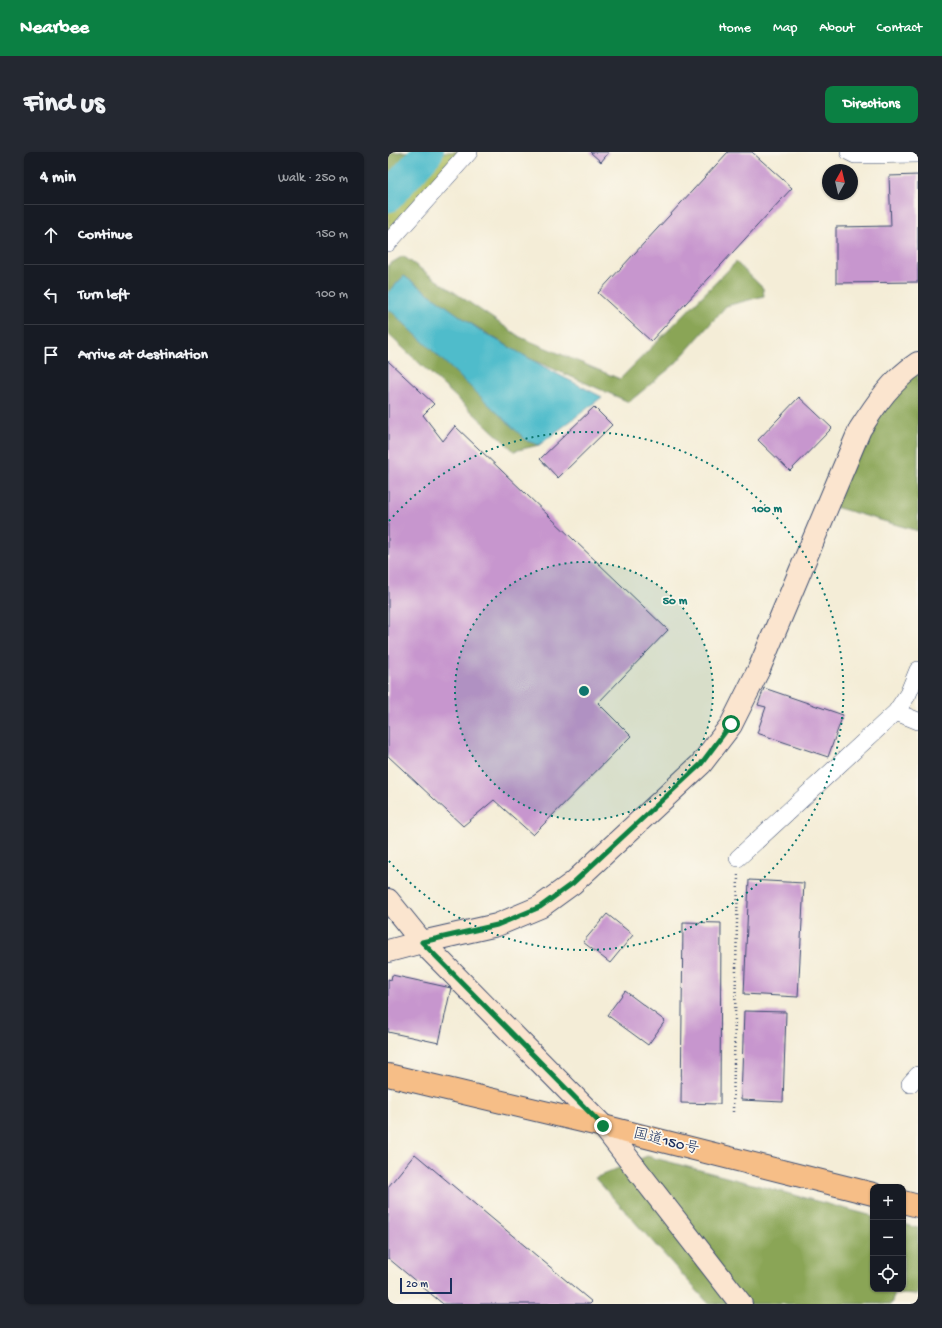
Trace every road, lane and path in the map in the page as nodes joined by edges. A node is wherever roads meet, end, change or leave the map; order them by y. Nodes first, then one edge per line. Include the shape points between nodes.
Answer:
1 (469, 152) edge
2 (849, 152) edge
3 (918, 154) edge
4 (388, 243) edge
5 (918, 363) edge
6 (918, 670) edge
7 (896, 712) junction
8 (918, 721) edge
9 (738, 858) joint
10 (388, 900) edge
11 (422, 942) junction
12 (388, 951) edge
13 (388, 1075) edge
14 (733, 1112) dead end
15 (603, 1126) junction
16 (870, 1193) edge
17 (906, 1203) edge
18 (918, 1206) edge
19 (741, 1304) edge

1 - 4 street
2 - 3 street via 855,155
5 - 11 street via 905,372 879,400 860,429 759,669 731,724 701,764 573,883 540,907 497,925
6 - 7 street via 908,694
7 - 8 street
7 - 9 street
9 - 14 path
10 - 11 street
11 - 12 street
11 - 15 street
13 - 15 highway, 国道150号
15 - 16 highway, 国道150号
15 - 19 street
17 - 18 highway

